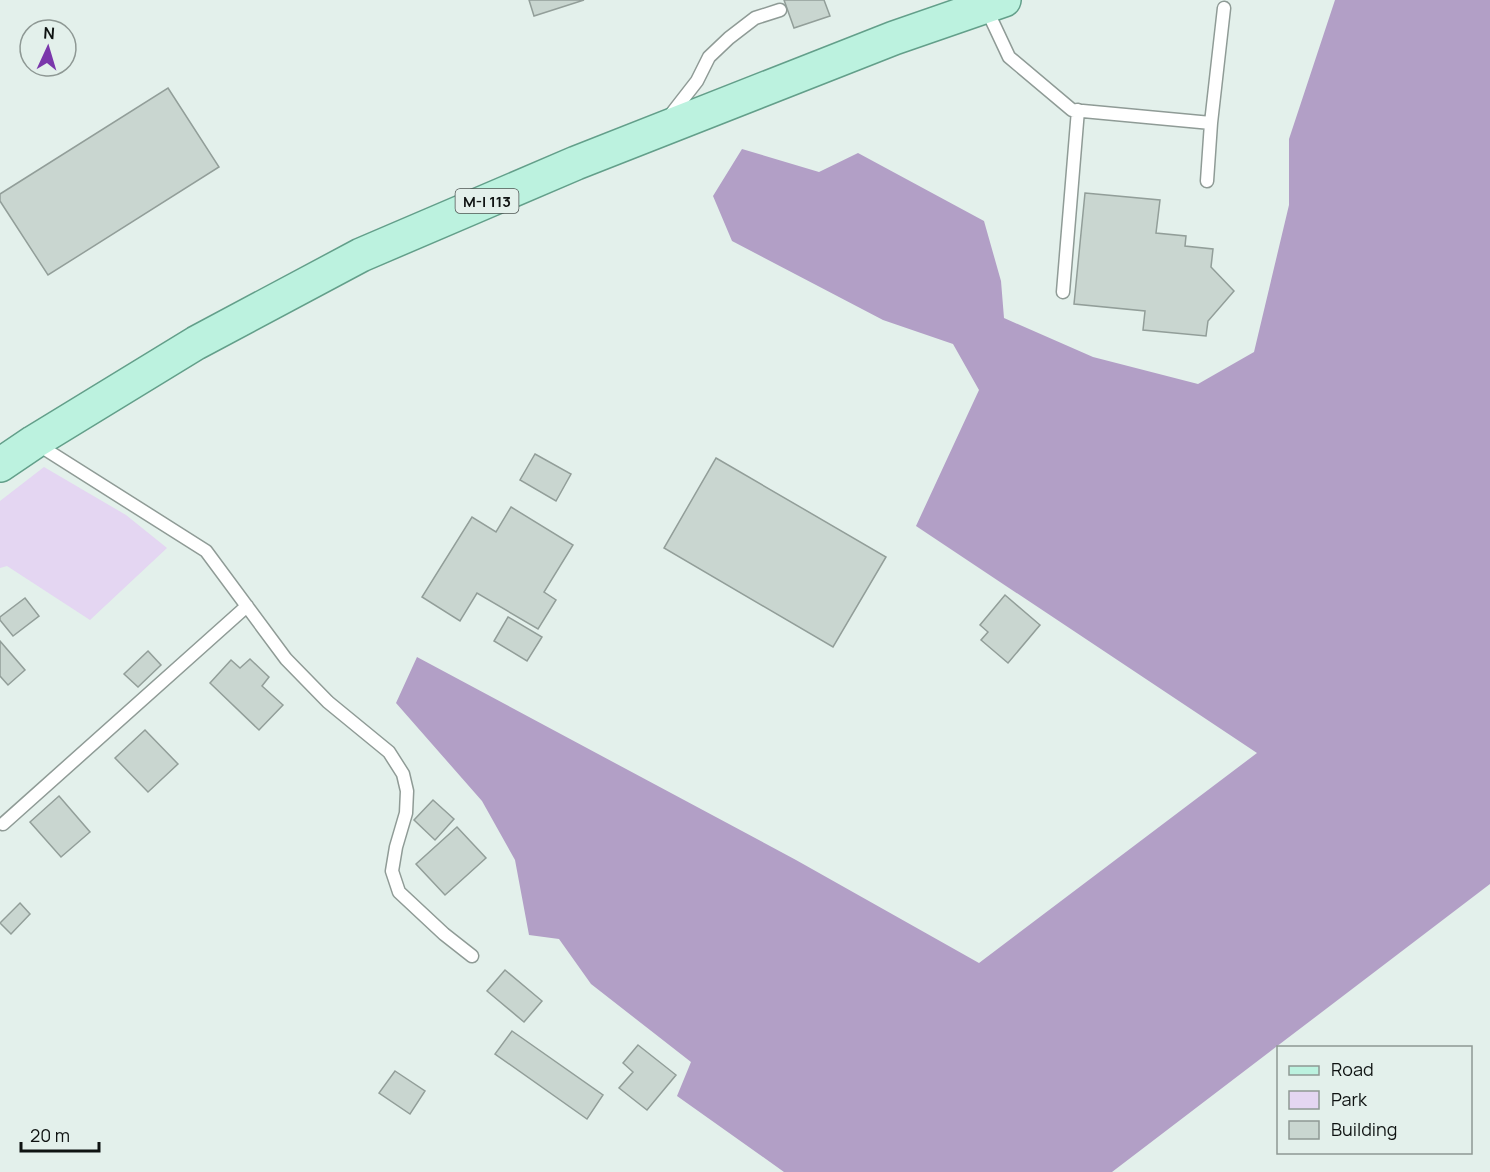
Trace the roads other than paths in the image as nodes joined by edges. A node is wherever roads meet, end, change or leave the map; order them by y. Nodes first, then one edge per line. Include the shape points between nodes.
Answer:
1 (984, 2) edge
2 (1224, 8) dead end
3 (780, 10) dead end
4 (1078, 110) junction
5 (1211, 123) junction
6 (659, 131) junction
7 (1207, 181) dead end
8 (1063, 292) dead end
9 (34, 442) junction
10 (0, 465) edge
11 (247, 606) junction
12 (3, 824) dead end
13 (472, 956) dead end

1 - 4 lane via 1009,57 1072,110
1 - 6 main road, M-I 113
2 - 5 lane
3 - 6 lane via 755,18 709,57 697,81
4 - 5 lane
4 - 8 lane
5 - 7 lane
6 - 9 main road, M-I 113 via 361,255 196,343
9 - 10 main road, M-I 113
9 - 11 lane via 206,551
11 - 12 lane
11 - 13 lane via 286,658 328,702 389,752 403,774 407,790 406,813 392,871 399,892

